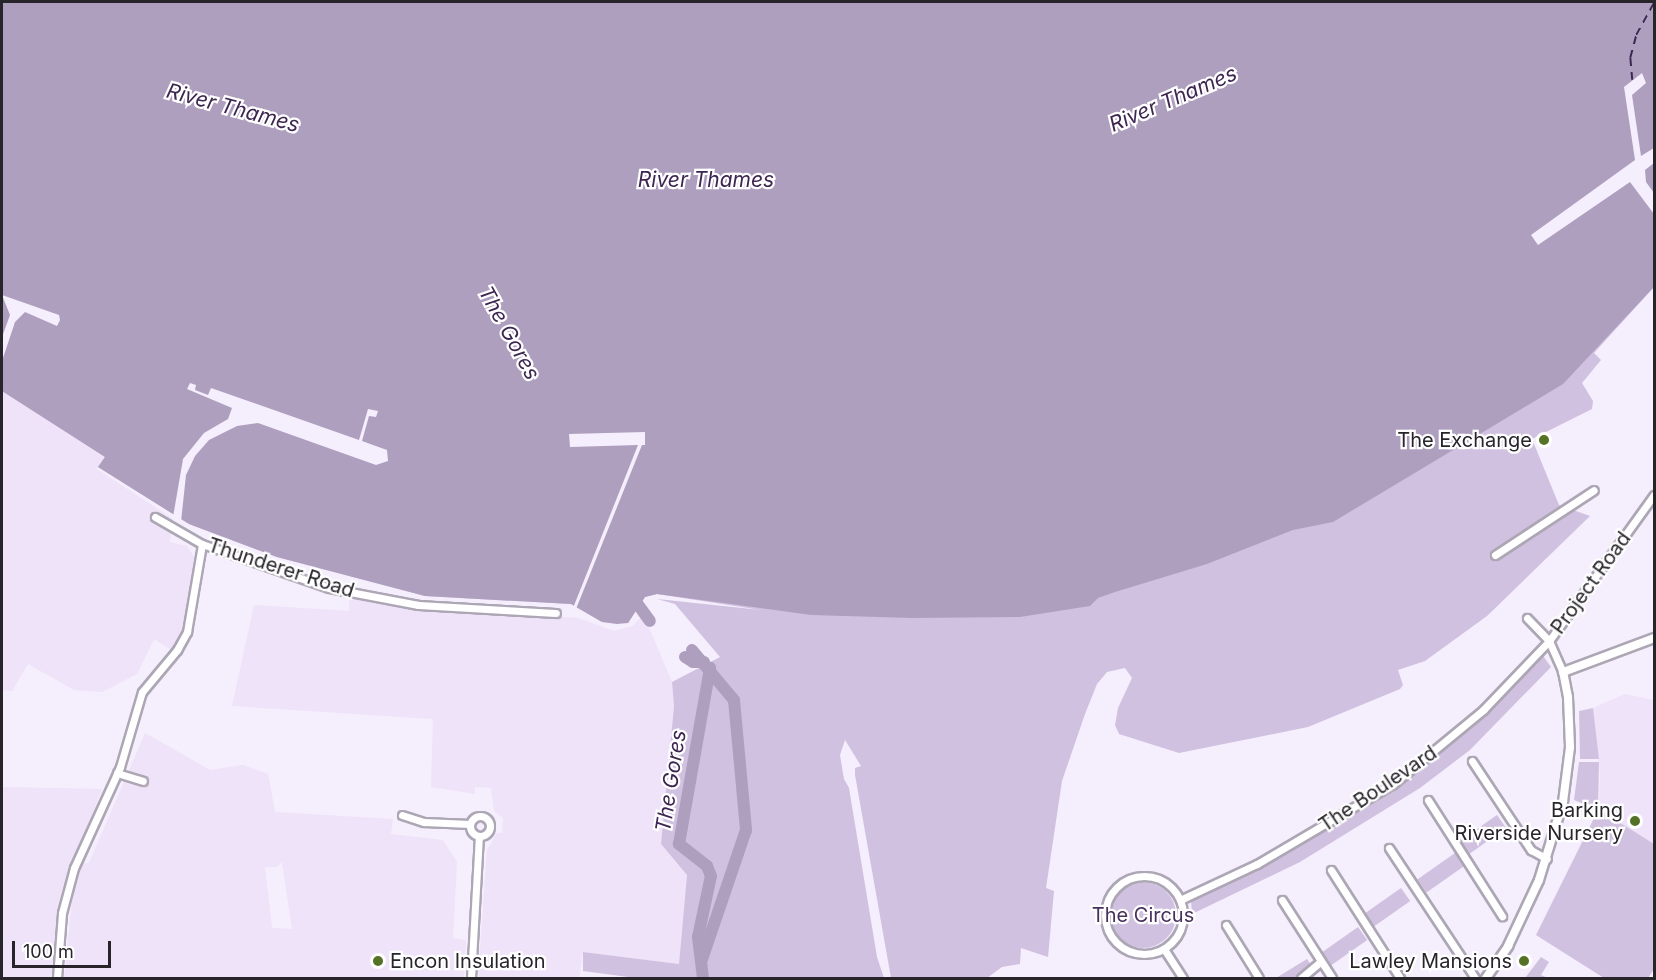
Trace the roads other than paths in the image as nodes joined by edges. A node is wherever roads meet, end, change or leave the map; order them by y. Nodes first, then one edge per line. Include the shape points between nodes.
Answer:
1 (1594, 490) dead end
2 (1654, 495) edge
3 (155, 517) dead end
4 (202, 544) junction
5 (1495, 555) dead end
6 (556, 613) dead end
7 (1527, 618) dead end
8 (1654, 638) edge
9 (1549, 641) junction
10 (1563, 672) junction
11 (1472, 761) dead end
12 (117, 773) junction
13 (143, 781) dead end
14 (1428, 800) dead end
15 (402, 815) dead end
16 (470, 824) junction
17 (479, 836) junction
18 (1389, 848) dead end
19 (1546, 859) junction
20 (1331, 870) dead end
21 (1180, 900) junction
22 (1282, 900) dead end
23 (1502, 916) dead end
24 (1226, 926) dead end
25 (1164, 949) junction
26 (1321, 961) junction
27 (57, 978) edge
28 (471, 978) edge
29 (1183, 978) edge
30 (1259, 978) edge
31 (1301, 978) edge
32 (1332, 978) edge
33 (1400, 978) edge
34 (1475, 978) edge
35 (1486, 978) edge

1 - 5 street
2 - 9 street, Project Road
3 - 4 street, Thunderer Road
4 - 6 street, Thunderer Road via 329,588 418,605
4 - 12 street via 187,632 142,693
7 - 9 street
8 - 10 street
9 - 10 street
9 - 21 street, The Boulevard via 1449,742 1393,783 1257,864
10 - 19 street via 1569,704 1569,768
11 - 19 street via 1531,850
12 - 13 street
12 - 27 street via 74,868 62,913
14 - 23 street
15 - 16 street via 424,822
16 - 17 street
16 - 17 street via 481,813 490,827
17 - 28 street
18 - 34 street
19 - 35 street via 1518,927
20 - 33 street
21 - 25 street via 1182,922 1173,942
21 - 25 street via 1165,882 1143,876 1121,883 1106,903 1107,929 1121,947 1142,955
22 - 26 street
24 - 30 street
25 - 29 street
26 - 31 street
26 - 32 street

